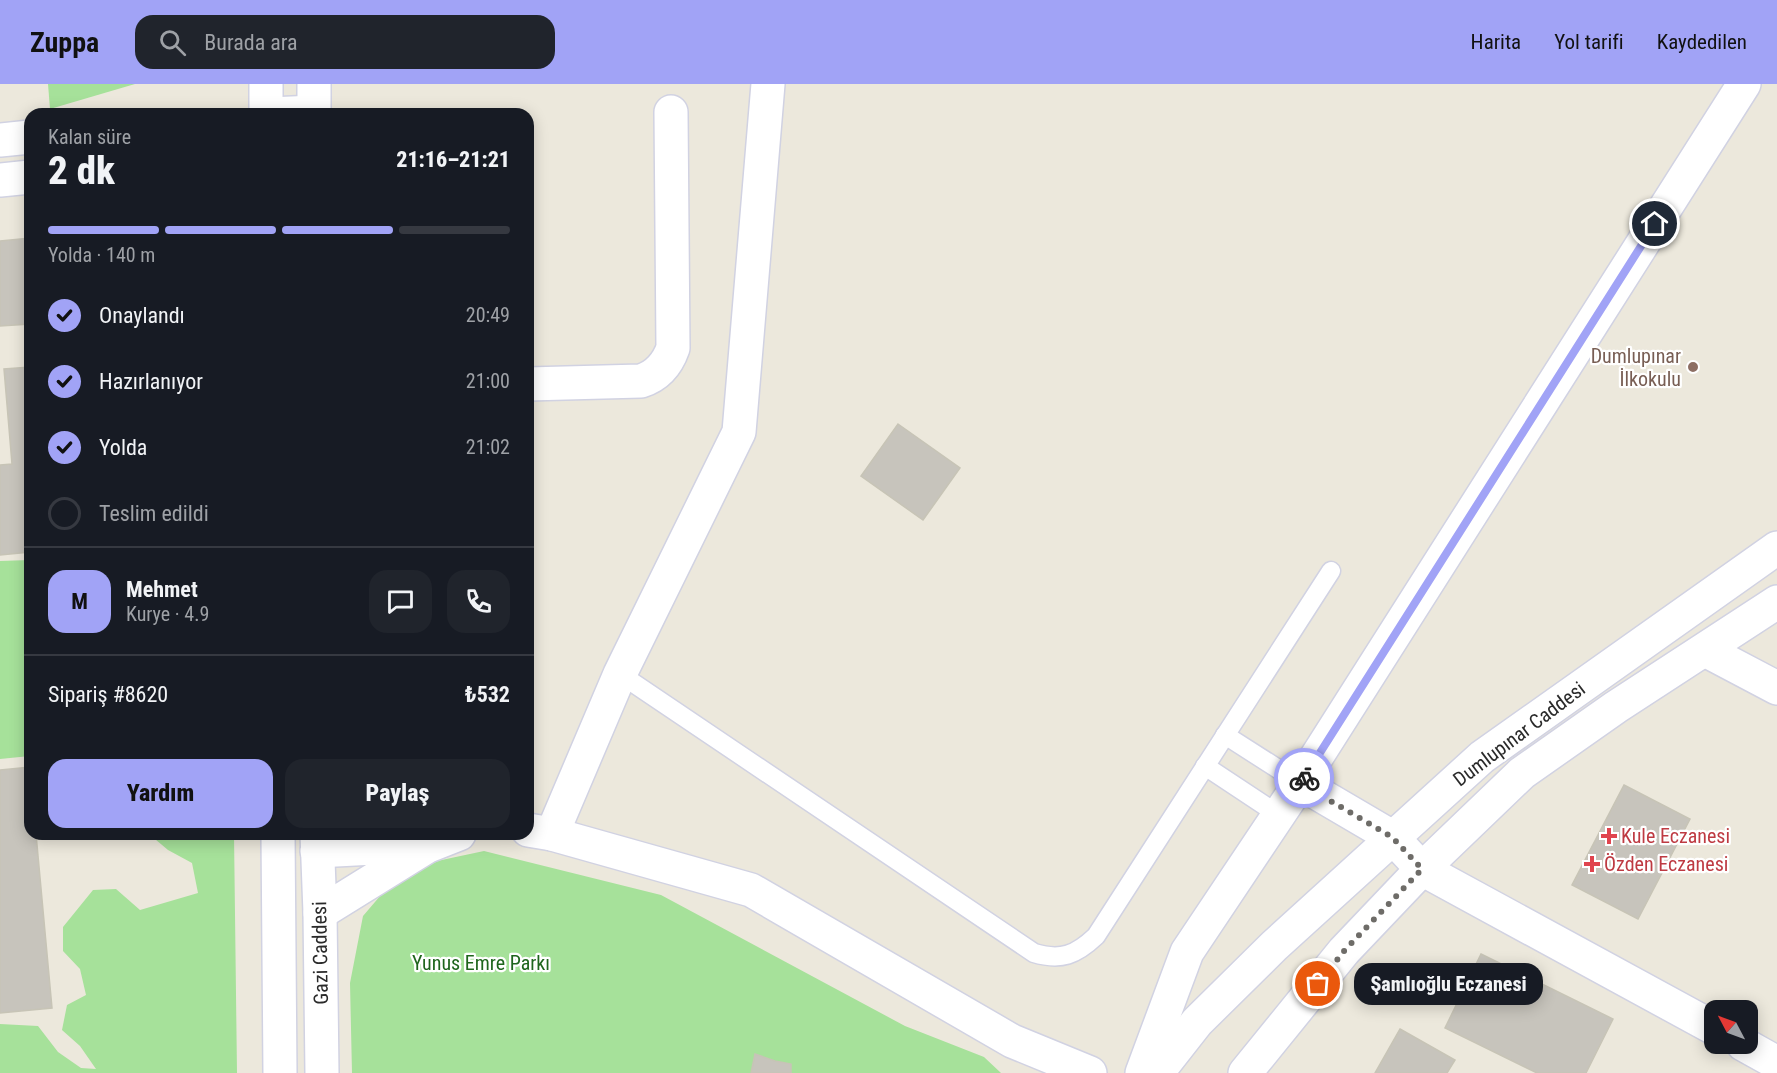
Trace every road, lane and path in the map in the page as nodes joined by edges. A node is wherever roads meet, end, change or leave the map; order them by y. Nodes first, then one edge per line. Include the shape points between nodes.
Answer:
1 (266, 84) edge
2 (768, 84) edge
3 (1744, 84) edge
4 (314, 103) edge
5 (268, 108) edge
6 (293, 108) edge
7 (671, 112) dead end
8 (24, 138) edge
9 (0, 140) edge
10 (24, 178) edge
11 (0, 180) edge
12 (534, 384) edge
13 (1777, 548) edge
14 (1331, 571) dead end
15 (1777, 602) edge
16 (1705, 650) junction
17 (620, 674) junction
18 (1777, 688) edge
19 (1225, 735) junction
20 (1205, 766) junction
21 (1300, 783) junction
22 (1279, 815) junction
23 (540, 832) edge
24 (1392, 837) junction
25 (402, 840) edge
26 (443, 840) edge
27 (317, 842) edge
28 (278, 843) edge
29 (1422, 869) junction
30 (320, 913) junction
31 (1704, 1023) edge
32 (1012, 1041) junction
33 (1758, 1052) edge
34 (1777, 1063) edge
35 (280, 1073) edge
36 (322, 1073) edge
37 (1048, 1073) edge
38 (1090, 1073) edge
39 (1142, 1073) edge
40 (1157, 1073) edge
41 (1245, 1073) edge

1 - 5 street
2 - 17 street via 739,432
3 - 21 street
4 - 6 street
7 - 12 street via 670,357 658,373 641,381
8 - 9 street
10 - 11 street
13 - 24 street, Dumlupınar Caddesi via 1482,757
14 - 19 lane
15 - 16 street, Dumlupınar Caddesi
16 - 18 street
16 - 29 street, Dumlupınar Caddesi via 1522,773
17 - 20 lane via 1034,953 1048,957 1075,952 1096,936
17 - 23 street
19 - 20 lane
19 - 21 lane
20 - 22 lane
21 - 22 street
21 - 24 street
22 - 39 street via 1187,952
23 - 32 street via 751,890
24 - 29 street
24 - 40 street, Dumlupınar Caddesi via 1197,1022
25 - 27 street
26 - 30 street
27 - 28 street
27 - 30 street, Gazi Caddesi
28 - 35 street, Gazi Caddesi
29 - 31 street
29 - 41 street, Dumlupınar Caddesi via 1344,951
30 - 36 street, Gazi Caddesi
32 - 37 street
32 - 38 street
33 - 34 street

